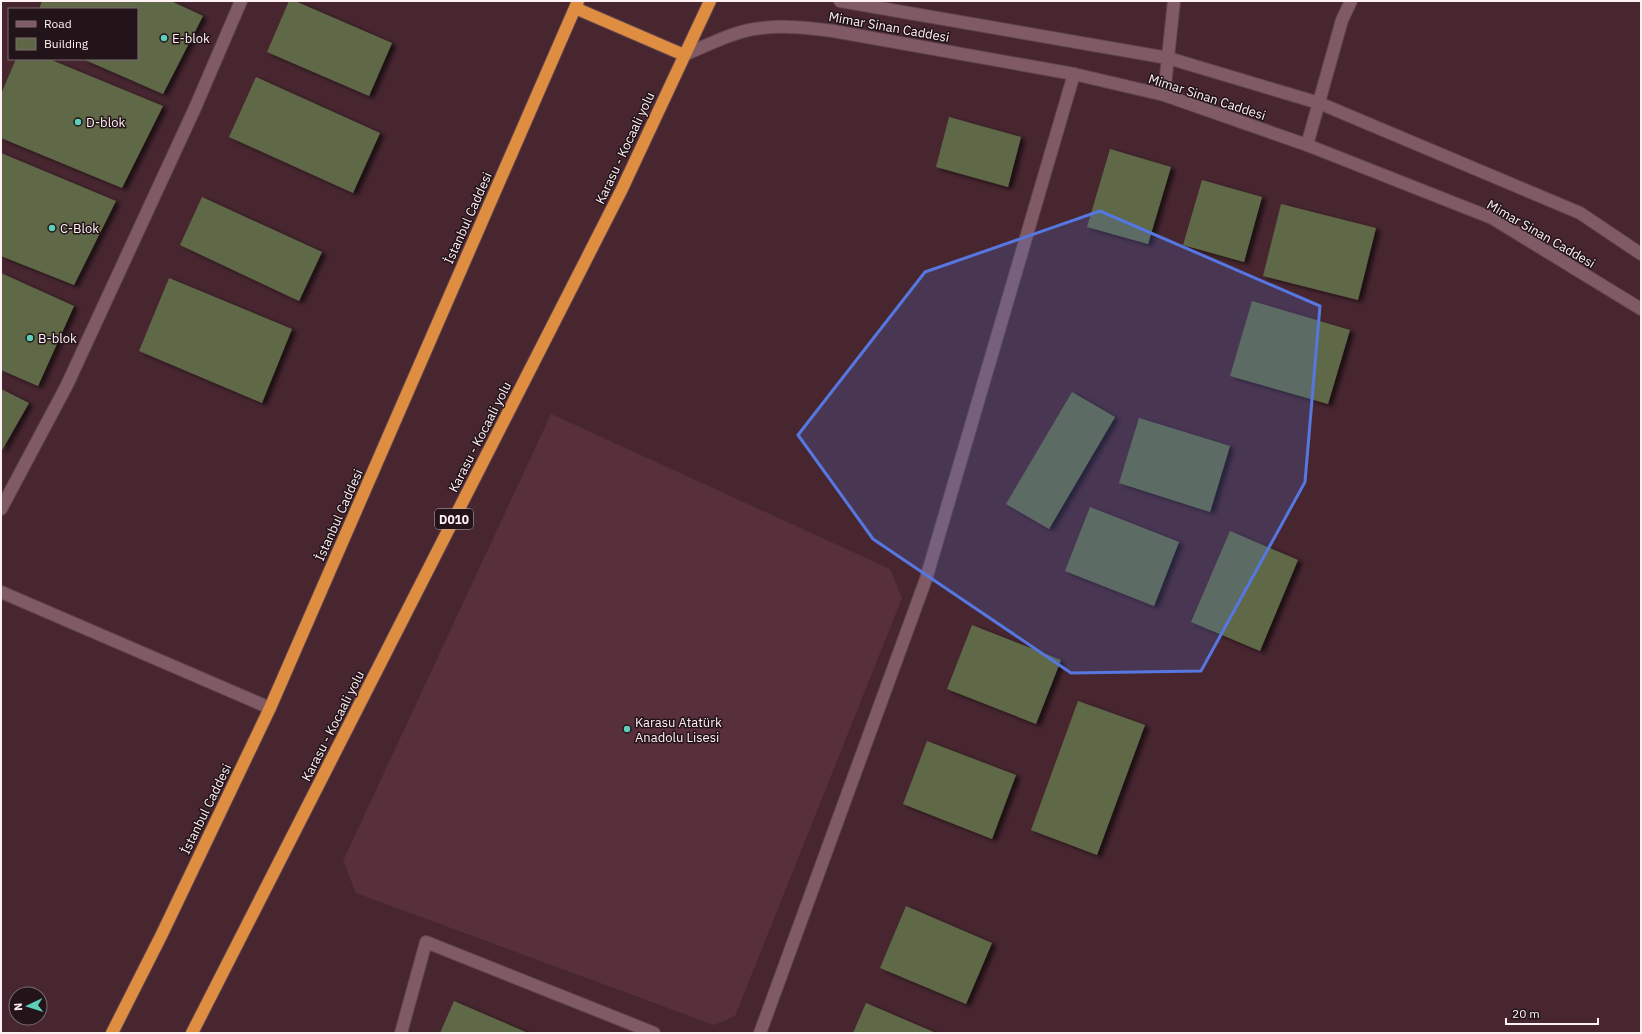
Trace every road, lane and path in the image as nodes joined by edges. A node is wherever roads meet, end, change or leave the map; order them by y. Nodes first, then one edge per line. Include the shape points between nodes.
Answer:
1 (242, 1) edge
2 (710, 1) edge
3 (840, 1) edge
4 (1174, 1) edge
5 (1351, 1) edge
6 (575, 3) edge
7 (684, 55) junction
8 (1168, 58) junction
9 (1074, 74) junction
10 (1164, 95) junction
11 (1318, 103) junction
12 (1307, 145) junction
13 (1641, 254) edge
14 (1641, 309) edge
15 (1, 509) edge
16 (1, 592) edge
17 (270, 708) junction
18 (112, 1033) edge
19 (192, 1033) edge
20 (402, 1033) edge
21 (654, 1033) edge
22 (760, 1033) edge

1 - 15 street via 67,385
2 - 7 highway, Karasu - Kocaali yolu / D010
3 - 8 street, Mimar Sinan Caddesi
4 - 8 street
5 - 11 street via 1342,20
6 - 7 highway
6 - 17 highway, İstanbul Caddesi
7 - 9 street, Mimar Sinan Caddesi via 729,37 761,28 794,26
7 - 19 highway, Karasu - Kocaali yolu / D010 via 622,189
8 - 10 street
8 - 11 street, Mimar Sinan Caddesi
9 - 10 street, Mimar Sinan Caddesi
9 - 22 street via 926,579
10 - 12 street, Mimar Sinan Caddesi
11 - 12 street
11 - 13 street, Mimar Sinan Caddesi via 1580,213
12 - 14 street, Mimar Sinan Caddesi via 1492,218
16 - 17 street
17 - 18 highway, İstanbul Caddesi
20 - 21 street via 426,942

